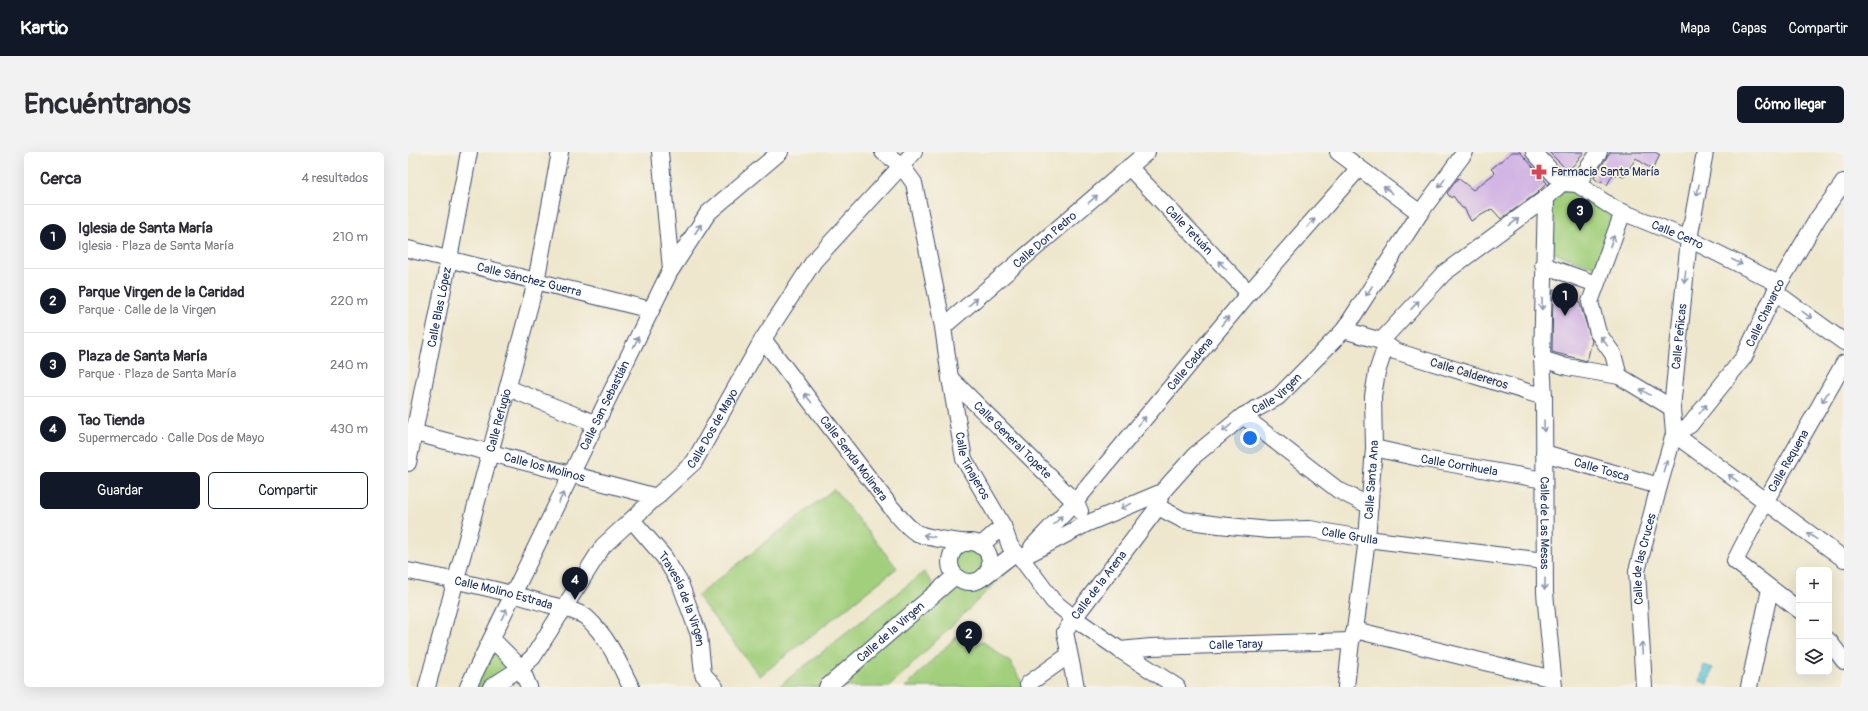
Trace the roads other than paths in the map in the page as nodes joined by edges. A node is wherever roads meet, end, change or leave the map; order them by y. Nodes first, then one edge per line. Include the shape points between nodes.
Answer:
1 (469, 152) edge
2 (560, 152) edge
3 (780, 152) edge
4 (883, 152) edge
5 (914, 152) edge
6 (1147, 152) edge
7 (1338, 152) edge
8 (1465, 152) edge
9 (1534, 152) edge
10 (1599, 152) edge
11 (1705, 152) edge
12 (662, 154) edge
13 (901, 165) junction
14 (1129, 167) junction
15 (1359, 168) junction
16 (1844, 182) edge
17 (1570, 183) junction
18 (1546, 198) junction
19 (1623, 212) junction
20 (1420, 213) junction
21 (1689, 239) junction
22 (408, 249) edge
23 (450, 259) junction
24 (1543, 265) junction
25 (671, 269) junction
26 (536, 282) junction
27 (1596, 284) junction
28 (1777, 288) junction
29 (1249, 293) junction
30 (651, 310) junction
31 (944, 327) junction
32 (1344, 330) junction
33 (763, 339) junction
34 (1844, 342) edge
35 (1387, 346) junction
36 (1542, 359) junction
37 (1844, 363) edge
38 (1619, 376) junction
39 (950, 378) junction
40 (508, 388) junction
41 (1544, 397) junction
42 (1672, 408) junction
43 (1242, 416) junction
44 (597, 424) junction
45 (411, 432) edge
46 (1674, 434) junction
47 (1374, 448) junction
48 (490, 452) junction
49 (1544, 453) junction
50 (408, 463) edge
51 (573, 474) junction
52 (1544, 480) junction
53 (1659, 486) junction
54 (657, 497) junction
55 (1160, 499) junction
56 (1075, 502) junction
57 (1765, 502) junction
58 (1370, 506) junction
59 (632, 520) junction
60 (1086, 524) junction
61 (1003, 526) junction
62 (1367, 539) junction
63 (977, 545) junction
64 (1015, 552) junction
65 (1842, 554) edge
66 (1544, 561) junction
67 (408, 571) edge
68 (955, 576) junction
69 (985, 576) junction
70 (457, 580) junction
71 (1770, 589) junction
72 (514, 594) junction
73 (564, 608) junction
74 (1796, 608) edge
75 (1074, 618) junction
76 (1353, 636) junction
77 (492, 639) junction
78 (1832, 645) edge
79 (1120, 650) junction
80 (1069, 654) junction
81 (1844, 661) edge
82 (521, 668) junction
83 (1553, 683) edge
84 (1028, 684) dead end
85 (427, 687) edge
86 (468, 687) edge
87 (491, 687) edge
88 (529, 687) edge
89 (631, 687) edge
90 (714, 687) edge
91 (826, 687) edge
92 (1076, 687) edge
93 (1178, 687) edge
94 (1346, 687) edge
95 (1644, 687) edge
96 (1749, 687) edge

1 - 23 street, Calle Blas López
2 - 26 street, Calle Refugio
25 -> 3 street, Calle San Sebastián via 708,213
4 - 13 street, Calle Tinajeros
5 - 13 street, Calle Dos de Mayo
6 - 14 street, Calle Don Pedro
7 - 15 street
8 -> 20 street, Calle Virgen
9 - 17 street, Calle Cerro
10 - 17 street, Calle Santa Ana
11 -> 21 street, Calle Peñicas
12 - 25 street
13 - 31 street, Calle Tinajeros via 914,183
13 - 33 street, Calle Dos de Mayo via 814,261
29 -> 14 street, Calle Tetuán
31 -> 14 street, Calle Don Pedro
20 -> 15 street
29 -> 15 street, Calle Cadena
16 - 28 street, Calle Chavarco via 1818,218
17 - 18 street, Calle Santa Ana
17 - 19 street, Calle Cerro
18 - 24 street, Calle de Las Mesas
35 -> 18 street, Calle Santa Ana via 1444,273
19 - 21 street, Calle Cerro
27 -> 19 street
20 -> 32 street, Calle Virgen
21 -> 28 street, Calle Cerro
21 -> 42 street, Calle Peñicas
22 - 23 street, Calle Sánchez Guerra
23 - 26 street, Calle Sánchez Guerra
23 - 45 street, Calle Blas López
24 - 27 street
24 -> 36 street, Calle de Las Mesas
25 - 30 street, Calle San Sebastián
26 - 30 street, Calle Sánchez Guerra
26 - 40 street, Calle Refugio
38 -> 27 street via 1613,354 1598,333 1590,302
28 -> 34 street, Calle Cerro
46 -> 28 street, Calle Chavarco via 1690,425 1744,357
56 -> 29 street, Calle Cadena
44 -> 30 street, Calle San Sebastián
31 - 39 street, Calle Tinajeros
32 - 35 street, Calle Caldereros
32 - 43 street, Calle Virgen via 1278,397
33 - 54 street, Calle Dos de Mayo via 694,462
63 -> 33 street, Calle Senda Molinera via 927,536 911,528 890,506
35 - 41 street, Calle Caldereros
35 - 47 street, Calle Santa Ana via 1377,372 1373,396
36 - 38 street via 1567,367
36 - 41 street, Calle de Las Mesas
37 -> 57 street, Calle Requena
42 -> 38 street
39 - 56 street, Calle General Topete
39 - 61 street, Calle Tinajeros via 964,459
40 - 44 street
40 - 48 street, Calle Refugio
41 -> 49 street, Calle de Las Mesas
42 - 46 street, Calle Peñicas
43 -> 55 street, Calle Virgen via 1195,455
43 - 58 street via 1338,490
44 - 51 street, Calle San Sebastián
45 - 48 street, Calle los Molinos
45 - 50 street, Calle Blas López
53 -> 46 street, Calle de las Cruces
57 -> 46 street
47 - 52 street, Calle Corrihuela via 1424,460
47 - 58 street, Calle Santa Ana
48 - 51 street, Calle los Molinos
48 - 70 street, Calle Refugio
49 - 52 street, Calle de Las Mesas
49 - 53 street, Calle Tosca
51 - 54 street, Calle los Molinos
72 -> 51 street, Calle San Sebastián
52 - 66 street, Calle de Las Mesas
95 -> 53 street, Calle de las Cruces via 1637,571
54 - 59 street, Calle Dos de Mayo
55 -> 60 street, Calle Virgen
55 - 62 street, Calle Grulla via 1183,520 1269,530 1310,529
55 - 75 street, Calle de la Arena
56 - 60 street, Calle General Topete
64 -> 56 street, Calle Cadena
65 -> 57 street
57 - 71 street, Calle Requena via 1735,561
58 - 62 street, Calle Santa Ana
59 - 73 street, Calle Dos de Mayo via 603,546
59 - 90 street, Travesía de la Virgen via 664,557 680,583 699,635 703,674
60 - 64 street, Calle Virgen
61 - 63 street
61 - 64 street, Calle Tinajeros
62 - 66 street, Calle Grulla
62 - 76 street, Calle Santa Ana
63 - 64 street, Calle Senda Molinera
63 - 68 street via 957,547 950,558 950,567
63 - 69 street via 987,553 990,562
64 - 69 street
64 - 75 street, Calle Tinajeros via 1053,602
66 -> 83 street, Calle de Las Mesas
67 - 70 street, Calle Molino Estrada
68 - 69 street via 969,583
68 - 91 street, Calle de la Virgen
70 - 72 street, Calle Molino Estrada
70 - 85 street, Calle Refugio
71 - 74 street
71 - 96 street
72 - 73 street, Calle Molino Estrada
77 -> 72 street, Calle San Sebastián
73 - 82 street, Calle Dos de Mayo via 533,657
73 - 89 street, Calle Molino Estrada via 586,618 608,642
75 - 79 street, Calle Tinajeros
75 - 80 street, Calle de la Arena via 1065,632
76 - 79 street, Calle Taray
76 - 83 street, Calle Taray
76 - 94 street, Calle Santa Ana
77 - 82 street
77 - 86 street, Calle San Sebastián
78 - 81 street
79 - 93 street, Calle Tinajeros
80 - 84 street
80 - 92 street, Calle de la Arena
82 - 87 street, Calle Dos de Mayo
82 - 88 street

